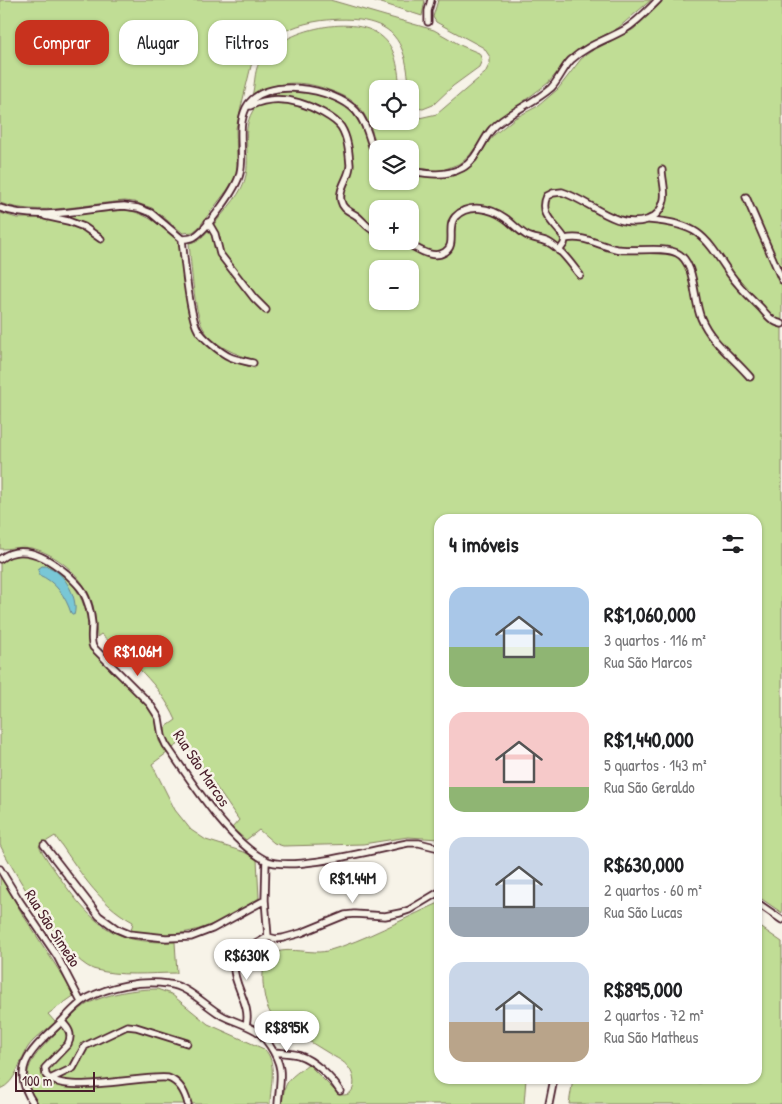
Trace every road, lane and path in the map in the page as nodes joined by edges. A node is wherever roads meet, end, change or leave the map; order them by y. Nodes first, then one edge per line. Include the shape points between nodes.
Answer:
1 (431, 0) edge
2 (658, 0) edge
3 (428, 22) dead end
4 (246, 108) junction
5 (370, 140) edge
6 (662, 170) dead end
7 (419, 172) edge
8 (746, 197) dead end
9 (0, 208) edge
10 (40, 215) junction
11 (646, 220) junction
12 (208, 222) junction
13 (369, 228) edge
14 (182, 238) junction
15 (102, 239) dead end
16 (565, 239) junction
17 (419, 250) edge
18 (559, 250) junction
19 (580, 275) dead end
20 (782, 280) edge
21 (266, 310) dead end
22 (782, 324) edge
23 (253, 363) dead end
24 (750, 377) dead end
25 (0, 559) edge
26 (44, 845) dead end
27 (434, 847) edge
28 (266, 860) junction
29 (0, 869) edge
30 (434, 895) edge
31 (265, 900) junction
32 (762, 906) edge
33 (782, 920) edge
34 (268, 937) junction
35 (81, 1002) junction
36 (62, 1022) junction
37 (246, 1025) junction
38 (187, 1043) dead end
39 (274, 1052) junction
40 (296, 1055) junction
41 (280, 1066) junction
42 (50, 1079) junction
43 (553, 1084) edge
44 (340, 1091) dead end
45 (34, 1104) edge
46 (188, 1104) edge
47 (278, 1104) edge
48 (549, 1104) edge

1 - 3 street
2 - 7 street via 624,30 591,46 570,61 550,88 500,122 463,167 446,174
4 - 5 street via 263,94 289,87 315,90 345,102 355,110
4 - 12 street via 240,136 239,177
4 - 13 street via 267,100 296,102 339,124 347,142 350,166 340,194 341,203
6 - 11 street via 664,200 658,213
8 - 20 street
9 - 10 street via 14,213
10 - 14 street via 111,206 138,208 151,213
10 - 15 street via 84,227
11 - 16 street via 621,221 568,194 553,193 546,199 546,214
11 - 22 street via 680,225 703,236 746,294 773,320
12 - 14 street via 193,238
12 - 21 street via 220,254
14 - 23 street via 196,328 224,353
16 - 18 street
16 - 24 street via 580,237 617,249 670,251 680,255 691,271 701,320
17 - 18 street via 428,254 445,252 450,246 451,225 455,217 466,210 479,208 500,214 526,235 548,242
18 - 19 street
25 - 28 street, Rua São Marcos via 17,552 36,554 77,584 91,619 93,647 150,704 159,718 163,740 227,828
26 - 31 street via 99,916 129,934 191,937
27 - 28 street via 408,843 311,862
28 - 31 street
29 - 35 street, Rua São Simeão via 58,956
30 - 34 street via 400,913 380,916 350,914 288,937
31 - 34 street
32 - 33 street
34 - 37 street via 247,949 234,964 247,1016
35 - 36 street
35 - 37 street via 115,988 169,984 185,990 214,1011
36 - 42 street via 69,1031 70,1039 45,1068
36 - 45 street via 28,1057 22,1079
37 - 39 street via 257,1031
38 - 42 street via 127,1026 88,1044 73,1068
39 - 40 street
39 - 41 street
40 - 41 street via 283,1056
40 - 44 street via 325,1074
41 - 47 street
42 - 46 street via 79,1085 168,1078 181,1086
43 - 48 street

